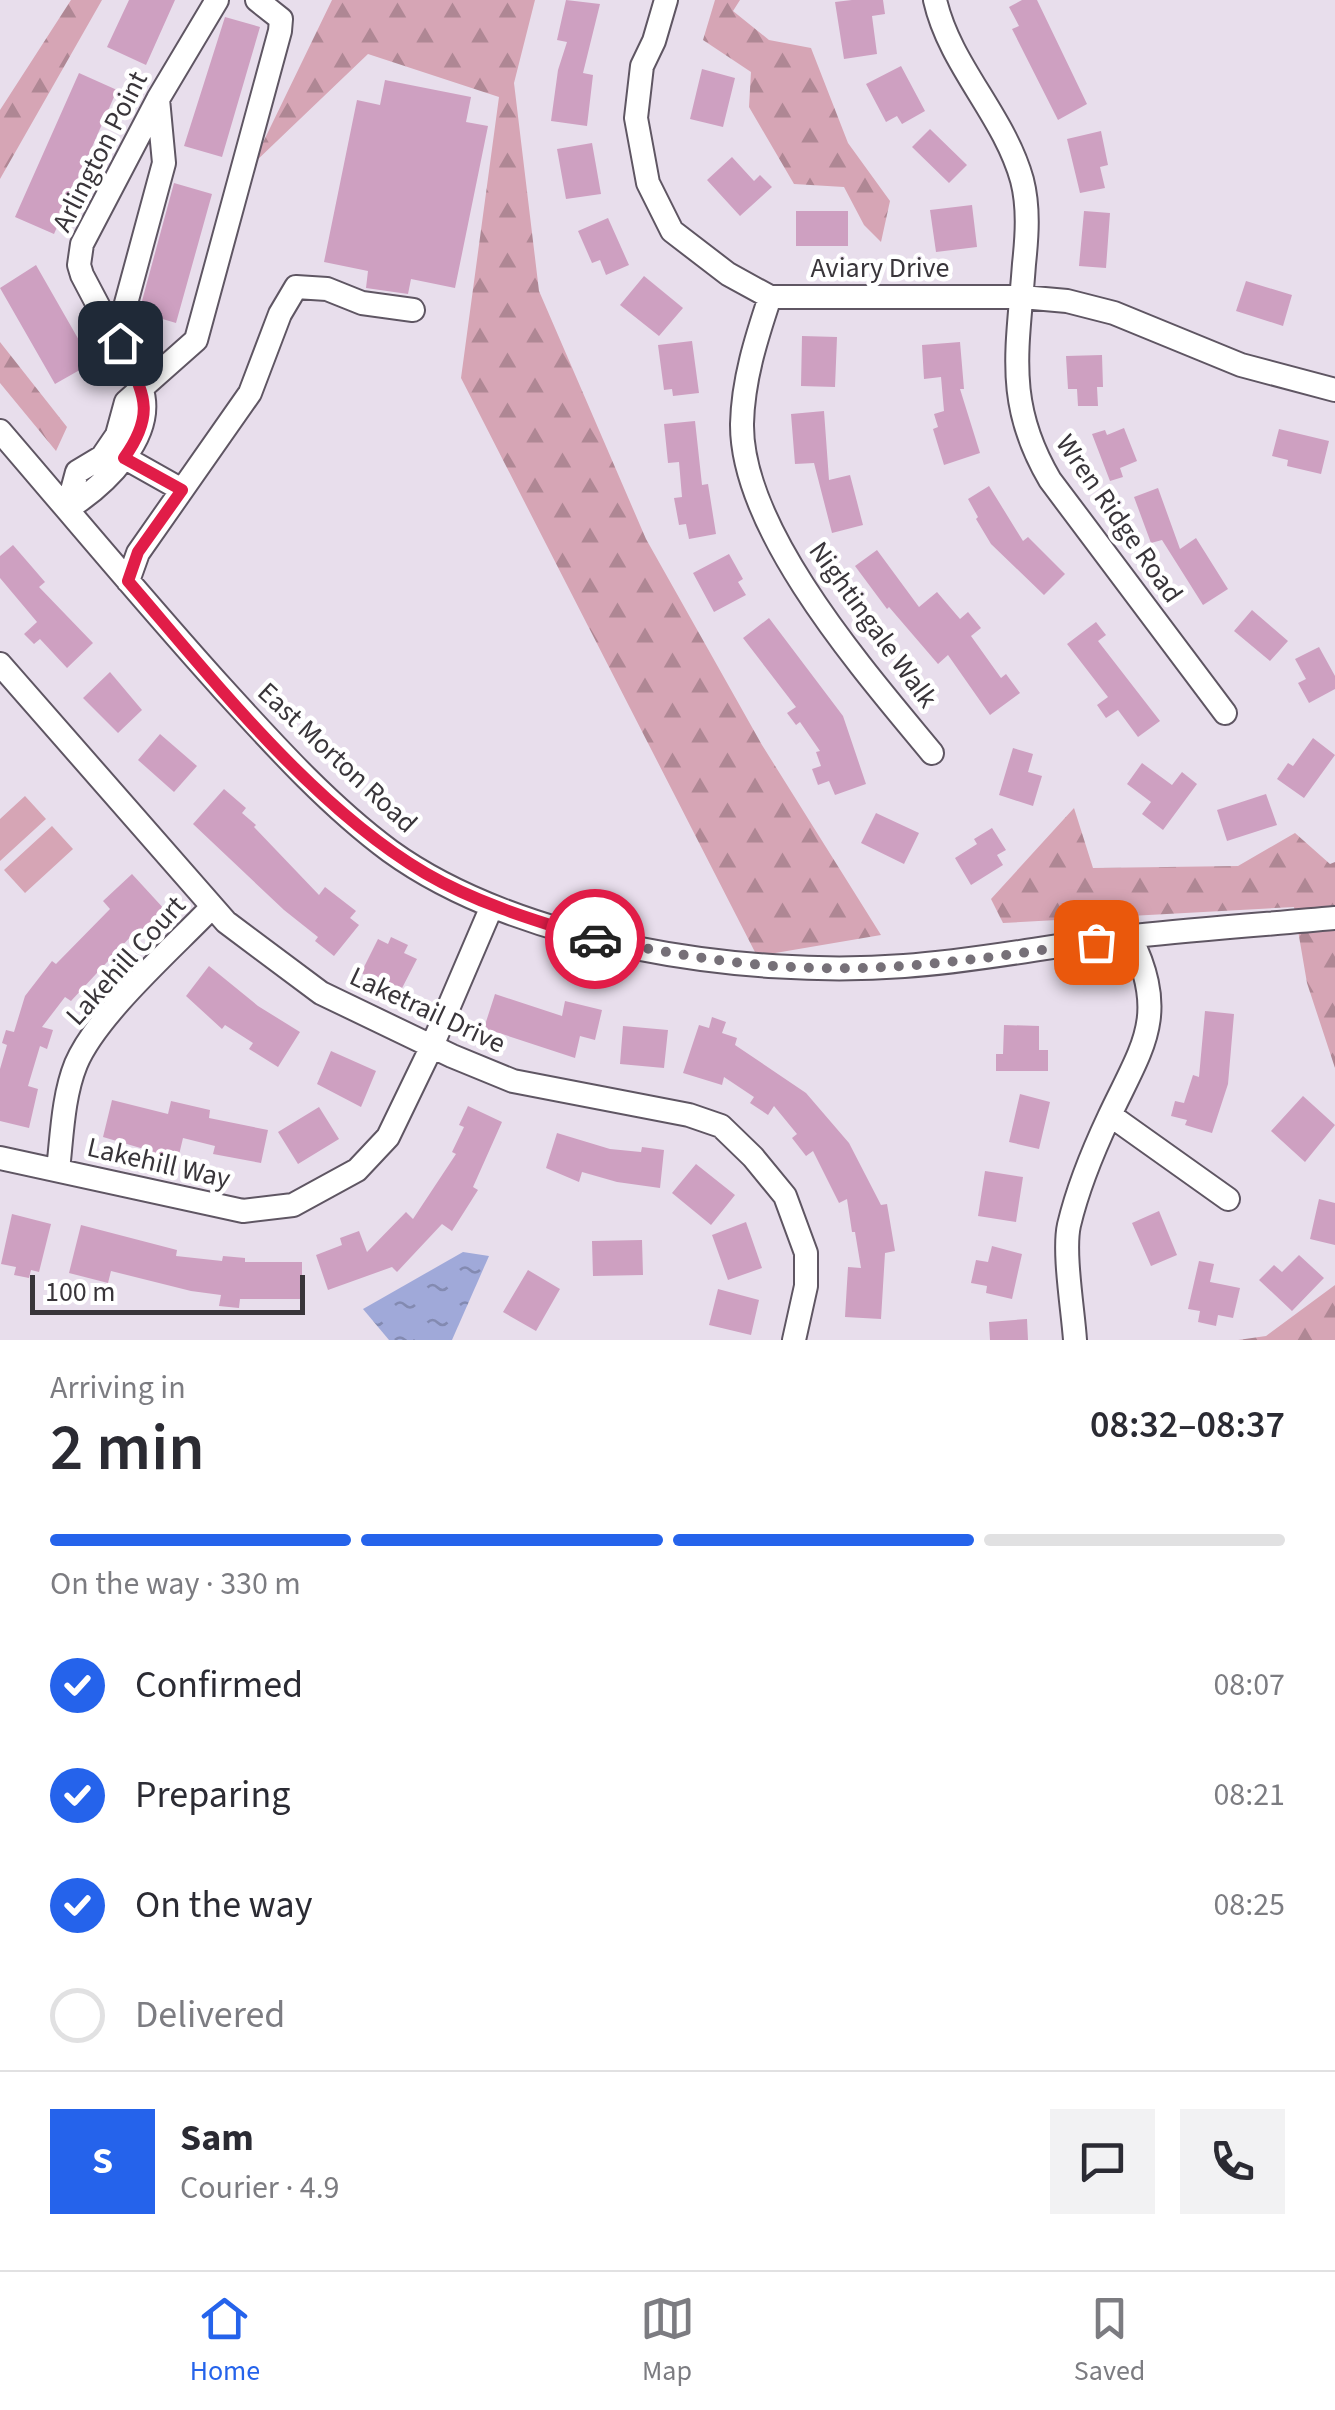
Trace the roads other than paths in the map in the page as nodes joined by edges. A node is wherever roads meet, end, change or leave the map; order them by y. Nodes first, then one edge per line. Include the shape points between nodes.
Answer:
1 (217, 0) edge
2 (257, 0) edge
3 (666, 0) edge
4 (936, 0) edge
5 (158, 100) junction
6 (770, 297) junction
7 (1022, 298) junction
8 (413, 310) dead end
9 (120, 343) junction
10 (141, 387) junction
11 (1335, 390) edge
12 (0, 431) edge
13 (116, 453) junction
14 (182, 490) junction
15 (67, 509) junction
16 (128, 581) junction
17 (3, 673) edge
18 (1224, 713) dead end
19 (932, 753) dead end
20 (492, 906) junction
21 (212, 907) junction
22 (1335, 918) edge
23 (1130, 936) junction
24 (432, 1046) junction
25 (1110, 1115) junction
26 (0, 1158) edge
27 (58, 1170) junction
28 (1228, 1199) dead end
29 (794, 1340) edge
30 (1075, 1340) edge

1 - 5 street, Arlington Point
2 - 10 street via 281,19 280,31 196,340
3 - 6 street, Aviary Drive via 642,66 636,118 648,183 672,231
4 - 7 street, Wren Ridge Road via 956,57 1008,144 1022,181 1028,224
5 - 9 street via 164,163
5 - 9 street, Arlington Point via 79,252 82,275
6 - 7 street, Aviary Drive
6 - 19 street, Nightingale Walk via 748,365 742,426 748,473 800,580
7 - 11 street, Aviary Drive via 1114,313 1241,365
7 - 18 street, Wren Ridge Road via 1016,389 1034,452
8 - 14 street via 296,287 250,393
9 - 10 street, Arlington Point
10 - 13 street via 145,413
12 - 15 street, East Morton Road
13 - 14 street
13 - 15 street via 92,494
14 - 16 street via 138,552
15 - 16 street, East Morton Road
16 - 20 street, East Morton Road via 279,752 360,828 427,874
17 - 21 street, Laketrail Drive
20 - 23 street, East Morton Road via 594,938 700,959 794,968 900,967
20 - 24 street, Lakehill Way
21 - 24 street, Laketrail Drive via 321,993
21 - 27 street, Lakehill Court via 98,1026 76,1063
22 - 23 street, East Morton Road
23 - 25 street via 1147,981 1148,1024 1139,1062
24 - 27 street, Lakehill Way via 388,1137 358,1170 294,1205 243,1212
24 - 29 street, Laketrail Drive via 513,1081 722,1126 785,1196 806,1253
25 - 28 street
25 - 30 street via 1068,1230
26 - 27 street, Lakehill Way

